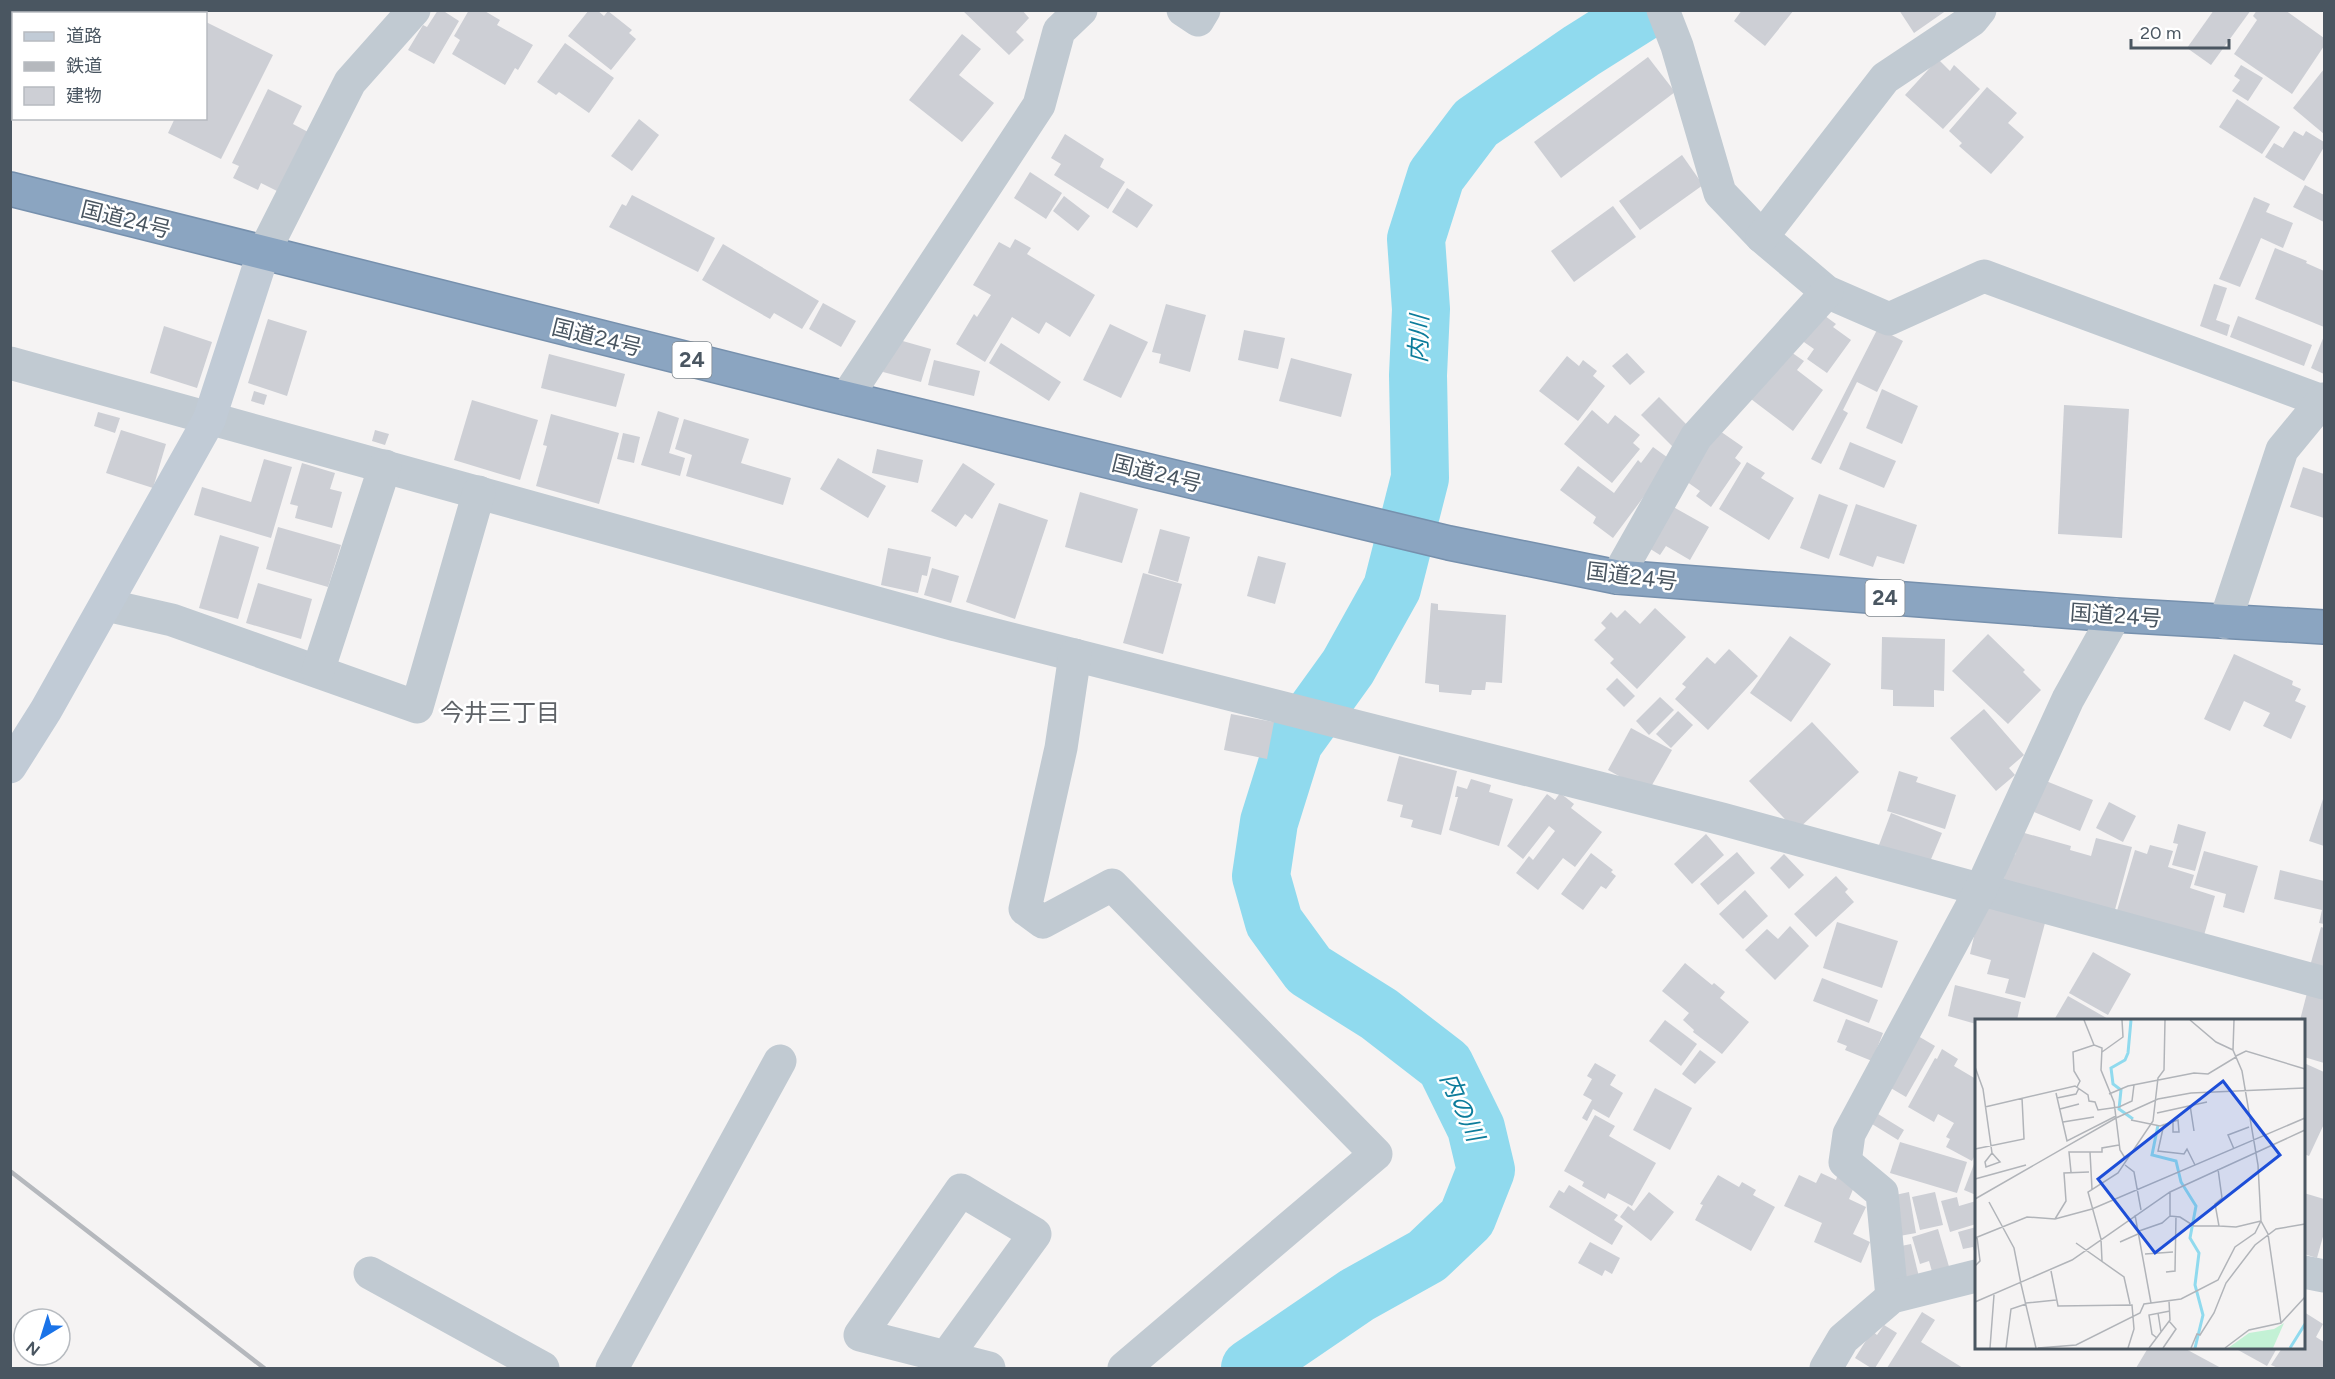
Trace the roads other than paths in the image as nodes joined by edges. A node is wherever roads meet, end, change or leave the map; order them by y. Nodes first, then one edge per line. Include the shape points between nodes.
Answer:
1 (414, 10) edge
2 (1081, 10) edge
3 (1183, 10) edge
4 (1204, 10) edge
5 (1663, 10) edge
6 (1980, 10) edge
7 (10, 189) edge
8 (1762, 237) junction
9 (264, 254) junction
10 (1827, 292) junction
11 (10, 363) edge
12 (846, 398) junction
13 (2323, 400) edge
14 (209, 420) junction
15 (385, 466) junction
16 (479, 492) junction
17 (1617, 577) junction
18 (106, 605) junction
19 (2115, 615) junction
20 (2225, 622) junction
21 (2325, 627) edge
22 (1075, 655) junction
23 (318, 671) junction
24 (10, 767) edge
25 (1981, 889) junction
26 (2325, 983) edge
27 (780, 1061) dead end
28 (2305, 1272) edge
29 (370, 1273) dead end
30 (1975, 1276) edge
31 (2325, 1276) edge
32 (1892, 1297) junction
33 (946, 1357) junction
34 (543, 1368) edge
35 (612, 1368) edge
36 (989, 1368) edge
37 (1124, 1368) edge
38 (1826, 1368) edge

1 - 9 street via 350,82
2 - 12 street via 1059,31 1039,105
3 - 4 street via 1198,20
5 - 8 street via 1720,194
6 - 8 street via 1972,20 1885,78
7 - 9 highway, 国道24号 / 24
8 - 10 street
9 - 12 highway, 国道24号 / 24
9 - 14 street
10 - 13 street via 1889,319 1984,276
10 - 17 street via 1696,437
11 - 14 street
12 - 17 highway, 国道24号 / 24 via 1374,526
13 - 20 street via 2282,450
14 - 15 street
14 - 18 street
15 - 16 street
15 - 23 street
16 - 22 street
16 - 23 street via 417,707
17 - 19 highway, 国道24号 / 24
18 - 23 street via 172,620
18 - 24 street
19 - 20 highway, 国道24号 / 24
19 - 25 street via 2068,699
20 - 21 highway, 国道24号 / 24
22 - 25 street via 1722,819
22 - 37 street via 1061,748 1025,909 1043,922 1112,885 1376,1154
25 - 26 street
25 - 32 street via 1850,1134 1845,1162 1882,1193
27 - 35 street
28 - 31 street
29 - 34 street
30 - 32 street
32 - 38 street via 1843,1339
33 - 33 street via 1035,1234 961,1190 860,1335
33 - 36 street

